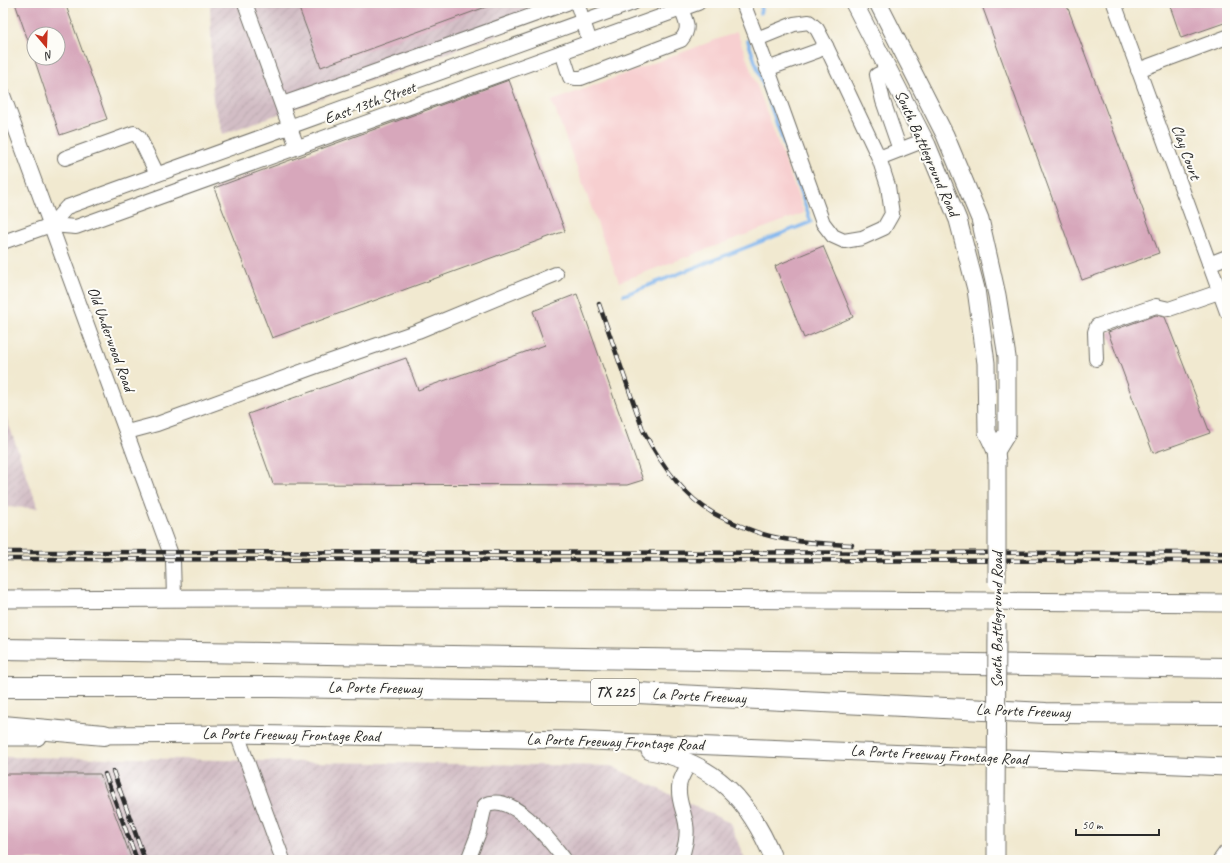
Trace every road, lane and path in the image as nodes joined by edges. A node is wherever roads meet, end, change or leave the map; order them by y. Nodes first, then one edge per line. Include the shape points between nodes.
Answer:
1 (245, 3) edge
2 (567, 3) edge
3 (577, 3) edge
4 (633, 3) edge
5 (698, 3) edge
6 (743, 3) edge
7 (854, 3) edge
8 (878, 3) edge
9 (1114, 3) edge
10 (681, 9) junction
11 (583, 21) junction
12 (1227, 37) edge
13 (757, 39) junction
14 (590, 42) junction
15 (826, 46) junction
16 (562, 52) junction
17 (767, 69) junction
18 (888, 69) junction
19 (1138, 70) junction
20 (3, 94) edge
21 (282, 104) junction
22 (290, 126) junction
23 (925, 140) junction
24 (297, 147) junction
25 (900, 150) junction
26 (65, 158) dead end
27 (879, 158) junction
28 (157, 174) junction
29 (51, 225) junction
30 (3, 242) edge
31 (1227, 257) edge
32 (1209, 264) junction
33 (556, 274) dead end
34 (1219, 292) junction
35 (1227, 312) edge
36 (1096, 359) dead end
37 (127, 432) junction
38 (997, 457) junction
39 (174, 598) junction
40 (3, 599) edge
41 (997, 601) junction
42 (1227, 603) edge
43 (3, 649) edge
44 (1227, 668) edge
45 (3, 687) edge
46 (1227, 714) edge
47 (3, 726) edge
48 (237, 734) junction
49 (104, 735) junction
50 (3, 737) edge
51 (568, 740) junction
52 (690, 762) junction
53 (1227, 767) edge
54 (1227, 853) edge
55 (283, 860) edge
56 (468, 860) edge
57 (565, 860) edge
58 (680, 860) edge
59 (774, 860) edge
60 (996, 860) edge
61 (1222, 860) edge

1 - 21 street
2 - 21 street
3 - 11 street
4 - 11 street, East 13th Street
5 - 10 street, East 13th Street
6 - 13 street
7 - 18 main road, South Battleground Road
8 - 38 main road, South Battleground Road via 945,134 980,219 997,295 1006,356 1007,433
9 - 19 street, Clay Court
10 - 14 street, East 13th Street
10 - 16 street via 687,26 681,40 581,78 570,76
11 - 14 street
11 - 22 street, East 13th Street
12 - 19 street
13 - 15 street via 794,24 809,22 817,29
13 - 17 street
14 - 16 street, East 13th Street
15 - 17 street
15 - 27 street
16 - 24 street, East 13th Street
17 - 27 street via 823,223 832,236 844,241 862,238 884,228 892,214 888,186
18 - 23 main road, South Battleground Road
18 - 25 street via 877,75
19 - 32 street, Clay Court
20 - 29 street, Old Underwood Road
21 - 22 street
22 - 24 street
22 - 28 street, East 13th Street
23 - 25 street
23 - 38 main road, South Battleground Road via 958,220 976,289 986,363 986,432
24 - 29 street, East 13th Street via 76,227
25 - 27 street
26 - 28 street via 134,133 140,137
28 - 29 street, East 13th Street via 66,207
29 - 30 street, East 13th Street
29 - 37 street, Old Underwood Road
31 - 32 street
32 - 34 street, Clay Court
33 - 37 street via 418,331 157,424
34 - 35 street, Clay Court
34 - 36 street via 1169,308 1156,306 1097,326
37 - 39 street, Old Underwood Road via 173,560
38 - 41 main road, South Battleground Road, bridge
39 - 40 main road
39 - 41 main road
41 - 42 main road
41 - 60 main road, South Battleground Road, bridge
43 - 44 highway, La Porte Freeway / TX 225
45 - 46 highway, La Porte Freeway / TX 225 via 273,687 617,692 1046,713
47 - 49 highway
48 - 49 main road, La Porte Freeway Frontage Road
48 - 51 main road, La Porte Freeway Frontage Road
48 - 55 street
49 - 50 main road, La Porte Freeway Frontage Road
51 - 52 main road via 662,753
51 - 53 main road, La Porte Freeway Frontage Road
52 - 58 street via 678,786 686,824 685,846
52 - 59 main road via 723,782 734,793 751,814
54 - 61 main road
56 - 57 street via 479,832 485,805 491,802 509,805 521,813

